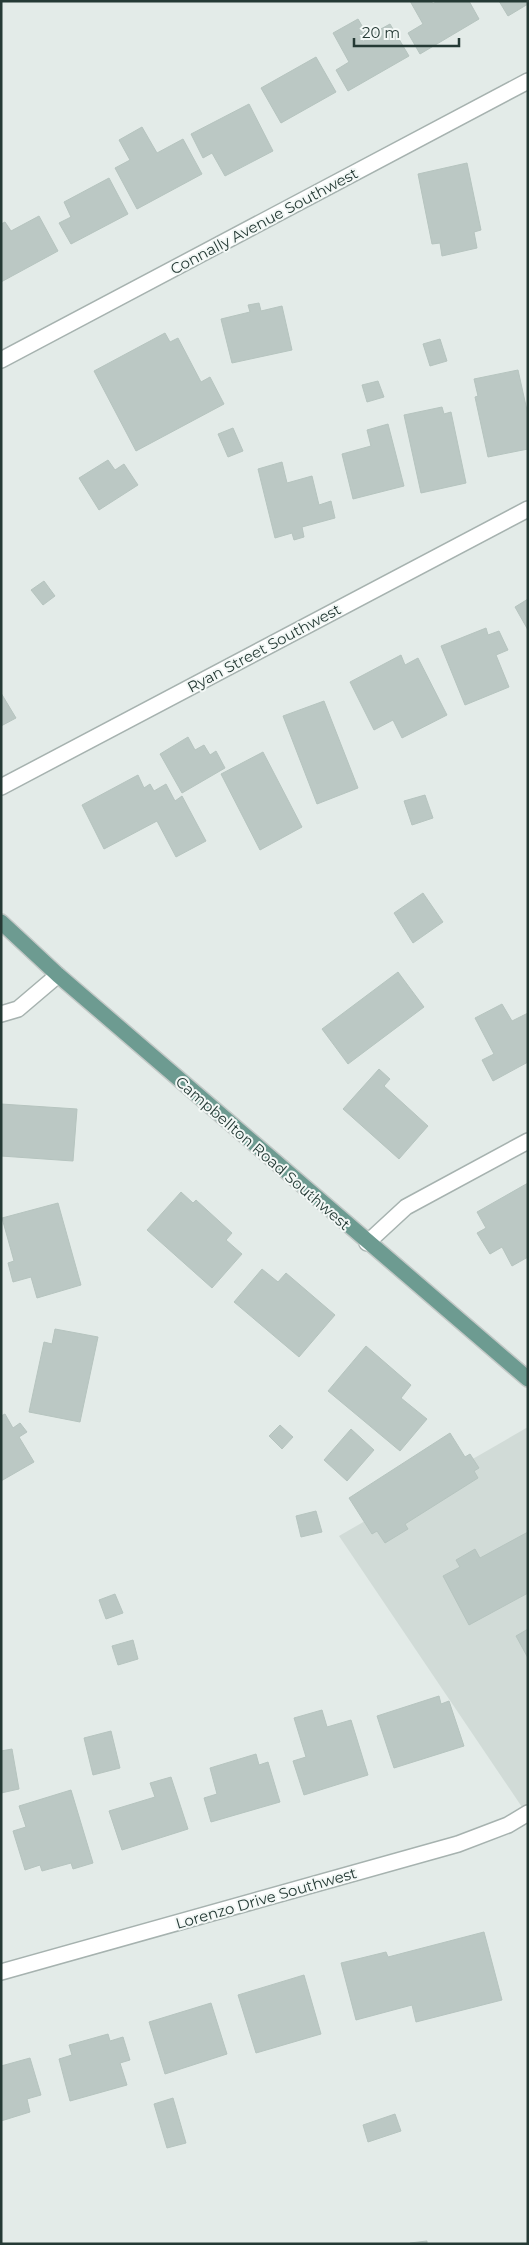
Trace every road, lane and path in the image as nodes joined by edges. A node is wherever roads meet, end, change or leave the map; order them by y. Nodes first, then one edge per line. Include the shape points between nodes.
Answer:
1 (528, 81) edge
2 (1, 360) edge
3 (528, 509) edge
4 (1, 787) edge
5 (1, 922) edge
6 (58, 975) junction
7 (1, 1014) edge
8 (528, 1141) edge
9 (367, 1243) junction
10 (528, 1379) edge
11 (528, 1813) edge
12 (1, 1972) edge

1 - 2 street, Connally Avenue Southwest
3 - 4 street, Ryan Street Southwest
5 - 6 main road, Campbellton Road Southwest
6 - 7 street via 18,1009
6 - 9 main road, Campbellton Road Southwest
8 - 9 street via 406,1207
9 - 10 main road, Campbellton Road Southwest
11 - 12 street, Lorenzo Drive Southwest via 508,1825 458,1844

